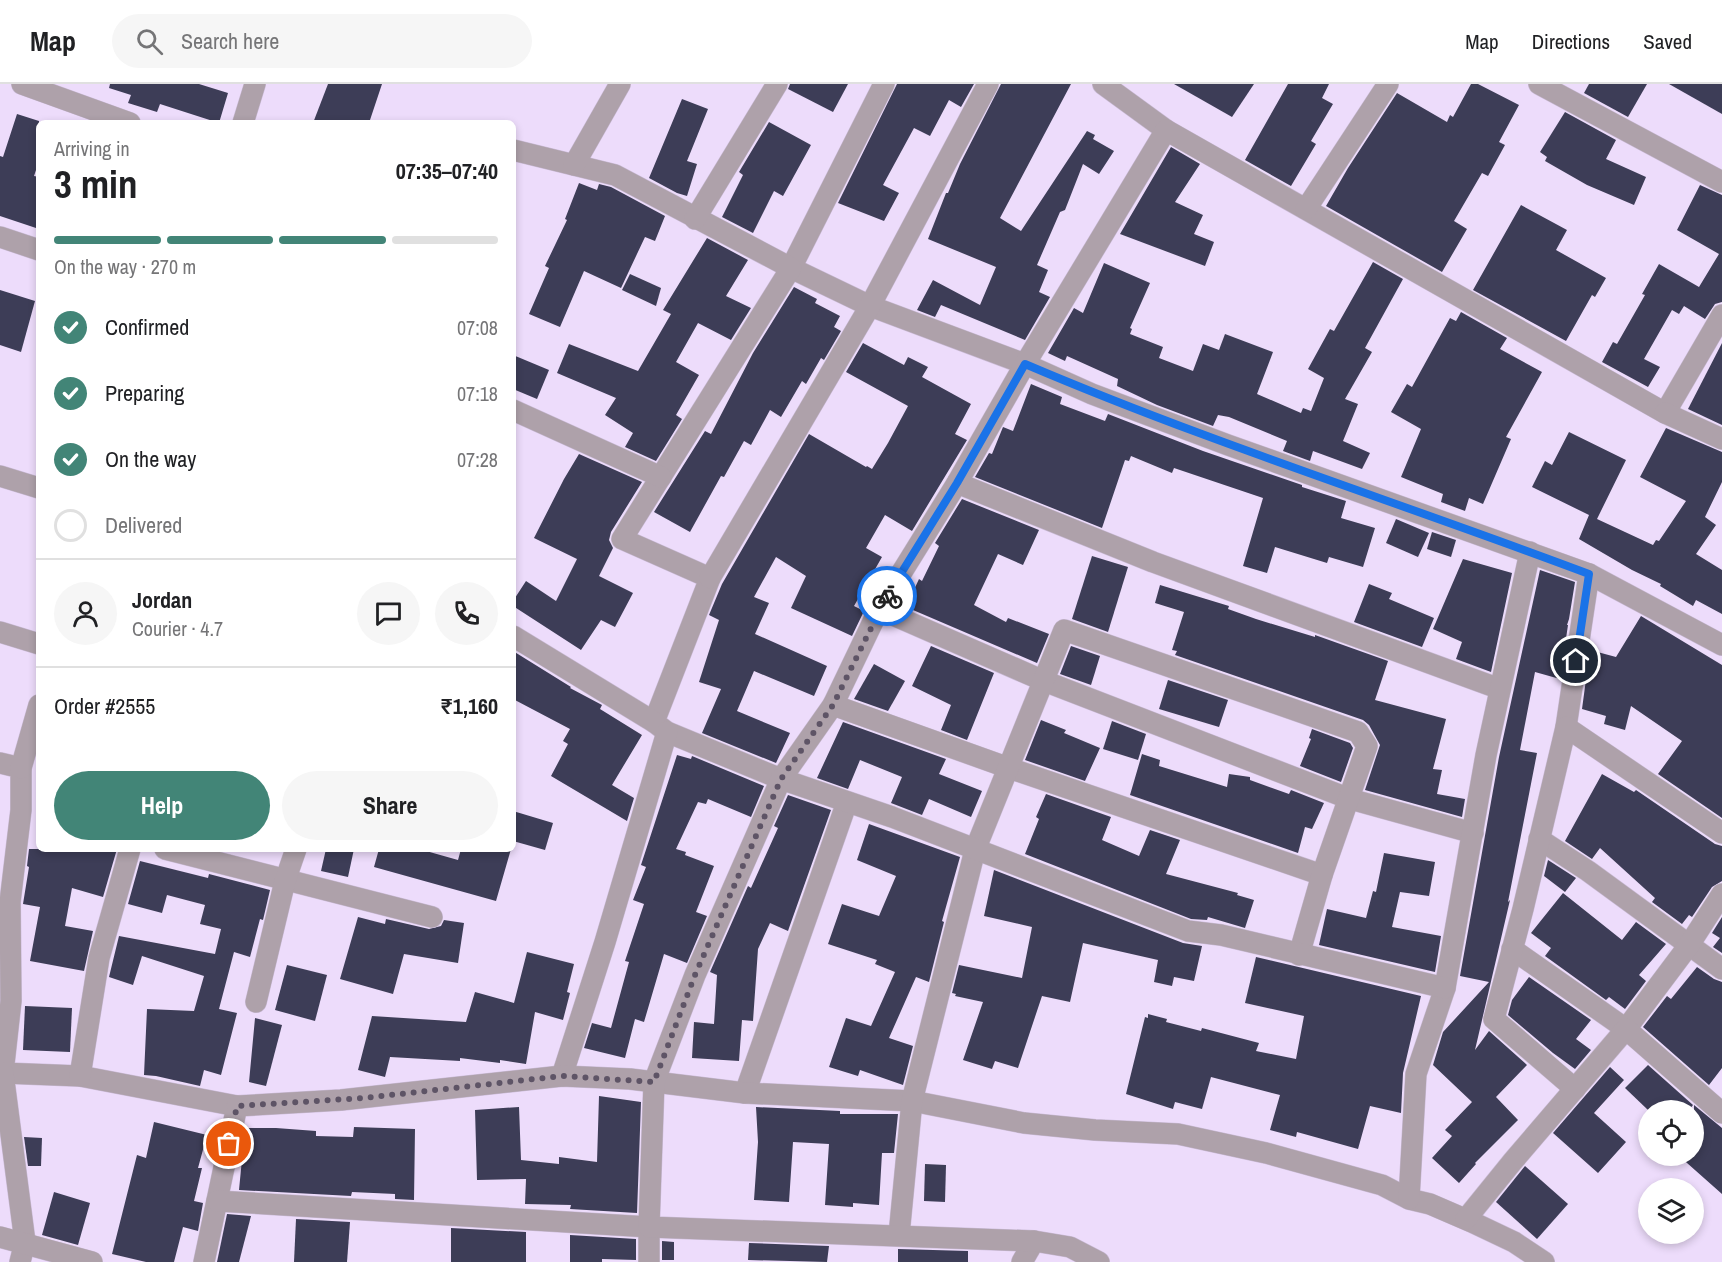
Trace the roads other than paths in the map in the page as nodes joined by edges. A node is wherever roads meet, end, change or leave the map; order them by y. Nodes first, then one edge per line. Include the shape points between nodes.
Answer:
1 (22, 84) edge
2 (255, 84) edge
3 (620, 84) edge
4 (777, 84) edge
5 (884, 84) edge
6 (988, 84) edge
7 (1102, 84) edge
8 (1388, 84) edge
9 (1539, 84) edge
10 (122, 120) edge
11 (244, 120) edge
12 (1167, 130) junction
13 (516, 151) edge
14 (574, 165) junction
15 (1722, 182) edge
16 (1306, 208) junction
17 (695, 219) junction
18 (0, 237) edge
19 (36, 249) edge
20 (791, 268) junction
21 (870, 306) junction
22 (1722, 315) edge
23 (1025, 364) junction
24 (516, 411) edge
25 (1665, 413) junction
26 (1722, 439) edge
27 (0, 476) edge
28 (661, 477) junction
29 (957, 483) junction
30 (36, 487) edge
31 (1530, 552) junction
32 (1589, 574) junction
33 (710, 578) junction
34 (879, 609) junction
35 (0, 632) edge
36 (516, 638) edge
37 (36, 643) edge
38 (1722, 645) edge
39 (1044, 681) junction
40 (1500, 689) junction
41 (833, 705) junction
42 (36, 716) edge
43 (660, 727) junction
44 (1566, 727) junction
45 (0, 763) edge
46 (21, 768) junction
47 (1009, 768) junction
48 (781, 779) junction
49 (1350, 799) junction
50 (847, 802) junction
51 (30, 812) edge
52 (1473, 833) junction
53 (1722, 833) edge
54 (1539, 839) junction
55 (975, 850) junction
56 (129, 852) edge
57 (176, 852) edge
58 (295, 852) edge
59 (1322, 875) junction
60 (285, 881) junction
61 (1722, 894) edge
62 (5, 901) edge
63 (432, 917) dead end
64 (1689, 945) junction
65 (1512, 950) junction
66 (1299, 955) junction
67 (1722, 969) edge
68 (1445, 988) junction
69 (6, 999) edge
70 (256, 1002) dead end
71 (1626, 1029) junction
72 (2, 1073) edge
73 (80, 1076) junction
74 (562, 1076) junction
75 (654, 1082) junction
76 (1575, 1089) junction
77 (744, 1094) junction
78 (912, 1101) junction
79 (237, 1106) junction
80 (1722, 1113) edge
81 (1409, 1199) junction
82 (217, 1201) junction
83 (1466, 1220) junction
84 (649, 1227) junction
85 (899, 1235) junction
86 (0, 1237) edge
87 (1034, 1241) junction
88 (22, 1252) edge
89 (92, 1262) edge
90 (204, 1262) edge
91 (649, 1262) edge
92 (1022, 1262) edge
93 (1099, 1262) edge
94 (1544, 1262) edge

1 - 10 street
2 - 11 street
3 - 14 street
4 - 17 street
5 - 20 street
6 - 21 street
7 - 12 street
8 - 16 street
9 - 15 street
12 - 16 street
12 - 23 street
13 - 14 street
14 - 17 street via 615,175
16 - 25 street
17 - 20 street
18 - 19 street
20 - 21 street
20 - 28 street
21 - 23 street
21 - 33 street
22 - 25 street
23 - 29 street
23 - 31 street via 1092,394 1228,445
24 - 28 street
25 - 26 street
27 - 30 street
28 - 33 street via 622,539
29 - 34 street
29 - 40 street via 1153,562
31 - 32 street
31 - 40 street
32 - 38 street
32 - 44 street
33 - 43 street
34 - 39 street
34 - 41 street
35 - 37 street
36 - 43 street
39 - 47 street
39 - 49 street
39 - 49 street via 1064,630 1358,732 1366,747
40 - 52 street
41 - 47 street
41 - 48 street
42 - 46 street
43 - 48 street
43 - 74 street via 605,942
44 - 53 street
44 - 54 street
45 - 46 street
46 - 51 street
47 - 55 street
47 - 59 street
48 - 50 street
48 - 75 street via 695,975
49 - 52 street
49 - 59 street
50 - 55 street
50 - 77 street
51 - 62 street
52 - 68 street
54 - 64 street
54 - 65 street
55 - 66 street via 1188,931 1221,935
55 - 78 street
56 - 73 street via 99,958
57 - 60 street
58 - 60 street
59 - 66 street
60 - 63 street
60 - 70 street
61 - 64 street
62 - 69 street
64 - 67 street
64 - 71 street
65 - 71 street
65 - 76 street via 1494,1019
66 - 68 street
68 - 81 street via 1416,1074
69 - 72 street
71 - 76 street
71 - 80 street
72 - 73 street
72 - 88 street
73 - 79 street
74 - 75 street
74 - 79 street via 364,1098
75 - 77 street
75 - 84 street
76 - 83 street
77 - 78 street
78 - 81 street via 1024,1123 1210,1139 1382,1185
78 - 85 street
79 - 82 street
81 - 83 street
82 - 84 street
82 - 90 street
83 - 94 street via 1514,1242
84 - 85 street
84 - 91 street
85 - 87 street
86 - 88 street
87 - 92 street
87 - 93 street via 1070,1247
88 - 89 street

